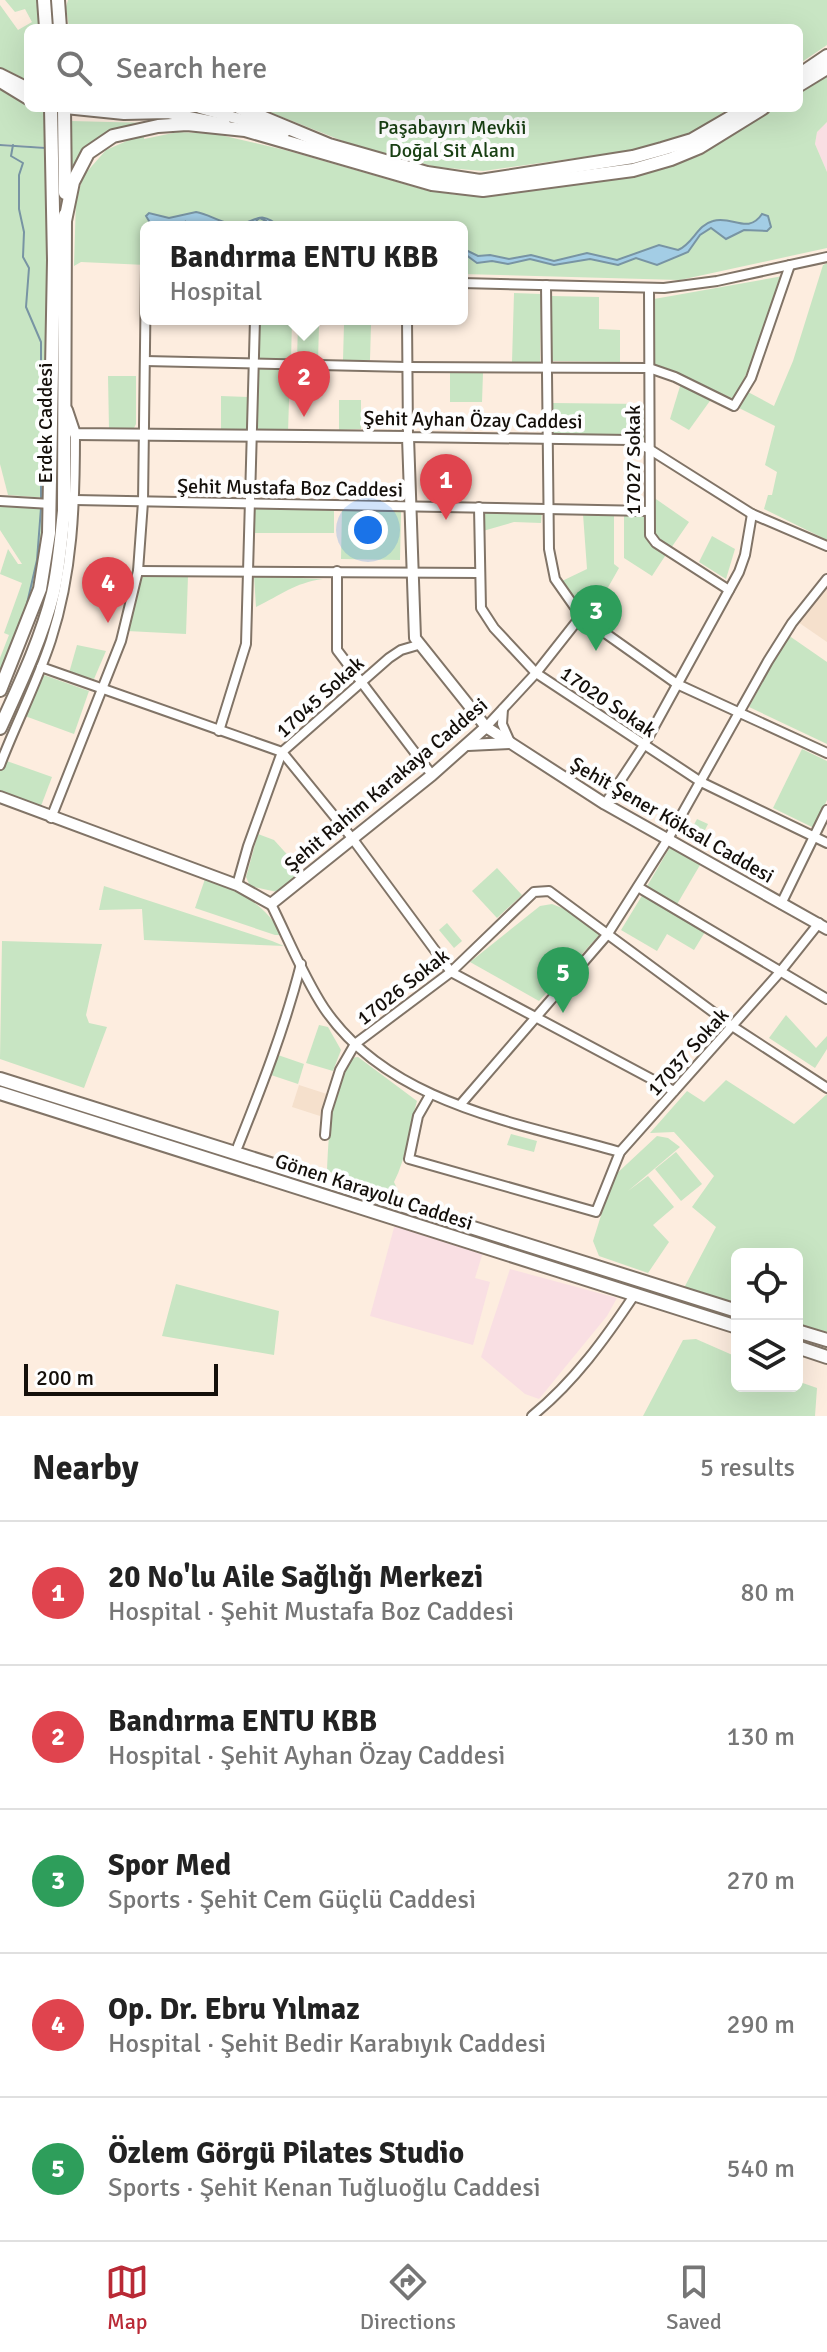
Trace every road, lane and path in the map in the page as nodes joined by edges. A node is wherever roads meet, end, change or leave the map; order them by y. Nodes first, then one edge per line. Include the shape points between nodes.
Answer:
1 (44, 0) edge
2 (58, 2) edge
3 (46, 24) edge
4 (61, 24) edge
5 (827, 56) edge
6 (827, 68) edge
7 (803, 72) edge
8 (0, 74) edge
9 (0, 82) edge
10 (803, 83) edge
11 (24, 86) edge
12 (24, 97) edge
13 (52, 112) edge
14 (63, 112) edge
15 (104, 112) edge
16 (214, 112) edge
17 (250, 112) edge
18 (740, 112) edge
19 (757, 112) edge
20 (59, 130) junction
21 (245, 130) junction
22 (329, 145) junction
23 (65, 221) junction
24 (827, 257) edge
25 (790, 265) junction
26 (468, 283) edge
27 (546, 285) junction
28 (649, 289) junction
29 (145, 325) edge
30 (255, 325) edge
31 (407, 325) edge
32 (145, 361) junction
33 (255, 363) junction
34 (407, 367) junction
35 (546, 367) junction
36 (649, 368) junction
37 (65, 404) junction
38 (144, 433) junction
39 (75, 434) junction
40 (252, 435) junction
41 (408, 437) junction
42 (547, 440) junction
43 (649, 449) junction
44 (75, 500) junction
45 (0, 501) edge
46 (143, 502) junction
47 (51, 504) junction
48 (251, 504) junction
49 (409, 506) junction
50 (479, 507) junction
51 (549, 508) junction
52 (649, 511) junction
53 (752, 514) junction
54 (827, 546) edge
55 (249, 570) junction
56 (138, 571) junction
57 (337, 571) junction
58 (411, 572) junction
59 (479, 573) junction
60 (827, 579) edge
61 (729, 590) junction
62 (581, 616) junction
63 (418, 645) junction
64 (41, 667) junction
65 (536, 673) junction
66 (361, 679) junction
67 (677, 684) junction
68 (0, 690) edge
69 (103, 690) junction
70 (504, 708) junction
71 (738, 712) junction
72 (486, 727) junction
73 (0, 728) edge
74 (219, 731) junction
75 (510, 743) junction
76 (466, 745) junction
77 (644, 745) junction
78 (282, 752) junction
79 (827, 753) edge
80 (0, 765) edge
81 (432, 775) junction
82 (701, 782) junction
83 (0, 797) edge
84 (605, 804) junction
85 (827, 810) edge
86 (51, 818) junction
87 (815, 836) junction
88 (352, 838) junction
89 (668, 839) junction
90 (827, 843) edge
91 (237, 885) junction
92 (638, 887) junction
93 (271, 904) junction
94 (781, 904) junction
95 (824, 925) edge
96 (607, 935) junction
97 (301, 963) junction
98 (451, 972) junction
99 (780, 972) junction
100 (827, 999) edge
101 (534, 1018) junction
102 (732, 1026) junction
103 (355, 1044) junction
104 (0, 1079) edge
105 (827, 1088) edge
106 (674, 1091) junction
107 (0, 1093) edge
108 (430, 1095) junction
109 (460, 1105) junction
110 (325, 1135) dead end
111 (238, 1146) dead end
112 (620, 1152) junction
113 (359, 1191) junction
114 (627, 1275) junction
115 (635, 1294) junction
116 (689, 1296) junction
117 (731, 1312) edge
118 (731, 1312) edge
119 (731, 1325) edge
120 (803, 1333) edge
121 (827, 1340) edge
122 (803, 1349) edge
123 (827, 1357) edge
124 (532, 1416) edge

1 - 3 highway
2 - 4 highway
5 - 7 highway
6 - 10 highway
8 - 11 main road
9 - 12 main road
13 - 20 highway, Erdek Caddesi
14 - 20 highway, Erdek Caddesi
15 - 21 main road via 168,113
16 - 22 main road
17 - 22 highway
18 - 22 highway via 692,140 662,149 480,181 427,173
19 - 21 highway via 700,147 633,170 483,190 432,184
20 - 23 highway, Erdek Caddesi
20 - 47 highway, Erdek Caddesi
21 - 23 highway via 187,124 113,136 80,165
23 - 37 highway, Erdek Caddesi
24 - 25 street
25 - 28 street
25 - 36 street via 751,378 734,406
26 - 27 street
27 - 28 street
27 - 35 street
28 - 36 street, 17027 Sokak
29 - 32 street
30 - 33 street
31 - 34 street
32 - 33 street
32 - 38 street
33 - 34 street
33 - 40 street
34 - 35 street
34 - 41 street
35 - 36 street
35 - 42 street
36 - 43 street, 17027 Sokak
37 - 39 main road
37 - 73 highway, Erdek Caddesi via 64,511 53,592
38 - 39 main road, Şehit Ayhan Özay Caddesi
38 - 40 main road, Şehit Ayhan Özay Caddesi
38 - 46 street
39 - 44 street
40 - 41 main road, Şehit Ayhan Özay Caddesi
40 - 48 street
41 - 42 street, Şehit Ayhan Özay Caddesi
41 - 49 main road
42 - 43 street, Şehit Ayhan Özay Caddesi via 630,440
42 - 51 street
43 - 52 street, 17027 Sokak
43 - 53 street, Şehit Ayhan Özay Caddesi
44 - 46 street, Şehit Mustafa Boz Caddesi
44 - 64 street via 66,582
45 - 47 street
46 - 48 street, Şehit Mustafa Boz Caddesi
46 - 56 street
47 - 68 highway, Erdek Caddesi via 40,589
48 - 49 street, Şehit Mustafa Boz Caddesi
48 - 55 street
49 - 50 street, Şehit Mustafa Boz Caddesi
49 - 58 main road
50 - 51 street, Şehit Mustafa Boz Caddesi
50 - 59 street, 17020 Sokak
51 - 52 street, Şehit Mustafa Boz Caddesi
51 - 62 street via 551,565
52 - 61 street, 17027 Sokak via 654,540
53 - 54 street, Şehit Ayhan Özay Caddesi
53 - 61 street via 745,555
55 - 56 street
55 - 57 street
55 - 74 street via 246,644
56 - 69 street
57 - 58 street
57 - 66 street via 336,645
58 - 59 street
58 - 63 main road
59 - 65 street, 17020 Sokak via 486,617
60 - 71 street via 792,623
61 - 67 street
62 - 65 street, Şehit Rahim Karakaya Caddesi
62 - 67 street
63 - 66 street, 17045 Sokak via 401,650
63 - 72 main road, Şehit Şener Köksal Caddesi
64 - 69 street
64 - 80 street
65 - 70 street, Şehit Rahim Karakaya Caddesi
65 - 77 street, 17020 Sokak
66 - 78 street, 17045 Sokak
66 - 81 street
67 - 71 street
67 - 77 street
69 - 74 street
69 - 86 street
70 - 72 street, Şehit Rahim Karakaya Caddesi
70 - 75 street via 502,724
71 - 79 street
71 - 82 street
72 - 75 main road, Şehit Şener Köksal Caddesi
72 - 76 main road, Şehit Rahim Karakaya Caddesi
74 - 78 street
75 - 76 main road
75 - 84 main road, Şehit Şener Köksal Caddesi
76 - 81 main road, Şehit Rahim Karakaya Caddesi
77 - 82 street, 17020 Sokak
77 - 84 street
78 - 88 street
78 - 91 street, 17045 Sokak
81 - 88 main road, Şehit Rahim Karakaya Caddesi
82 - 87 street, 17020 Sokak
82 - 89 street
83 - 86 main road
84 - 89 main road, Şehit Şener Köksal Caddesi
85 - 87 street
86 - 91 main road
87 - 90 street, 17020 Sokak
87 - 94 street
88 - 93 main road, Şehit Rahim Karakaya Caddesi
88 - 98 street
89 - 92 street
89 - 94 main road, Şehit Şener Köksal Caddesi
91 - 93 main road
92 - 96 street
92 - 99 street
93 - 97 street
94 - 95 main road, Şehit Şener Köksal Caddesi
95 - 99 street, 17037 Sokak
96 - 98 street, 17026 Sokak via 542,890
96 - 101 street
96 - 102 street
97 - 103 street via 325,1009
97 - 111 street via 274,1055
98 - 101 street
98 - 103 street, 17026 Sokak
99 - 100 street
99 - 102 street, 17037 Sokak
101 - 106 street
101 - 109 street
102 - 105 street
102 - 106 street, 17037 Sokak
103 - 108 street
103 - 110 street, 17026 Sokak via 340,1070
104 - 113 highway, Gönen Karayolu Caddesi
106 - 112 street, 17037 Sokak
107 - 115 highway, Gönen Karayolu Caddesi
108 - 109 street
108 - 112 street, 17037 Sokak via 418,1116 409,1159 596,1212
109 - 112 street
113 - 114 highway, Gönen Karayolu Caddesi
113 - 116 highway via 391,1194 597,1259
114 - 115 highway via 637,1283
114 - 116 highway, Gönen Karayolu Caddesi
115 - 117 highway via 645,1288
115 - 119 highway, Gönen Karayolu Caddesi
115 - 124 street via 578,1372
116 - 118 highway, Gönen Karayolu Caddesi
120 - 121 highway
122 - 123 highway

